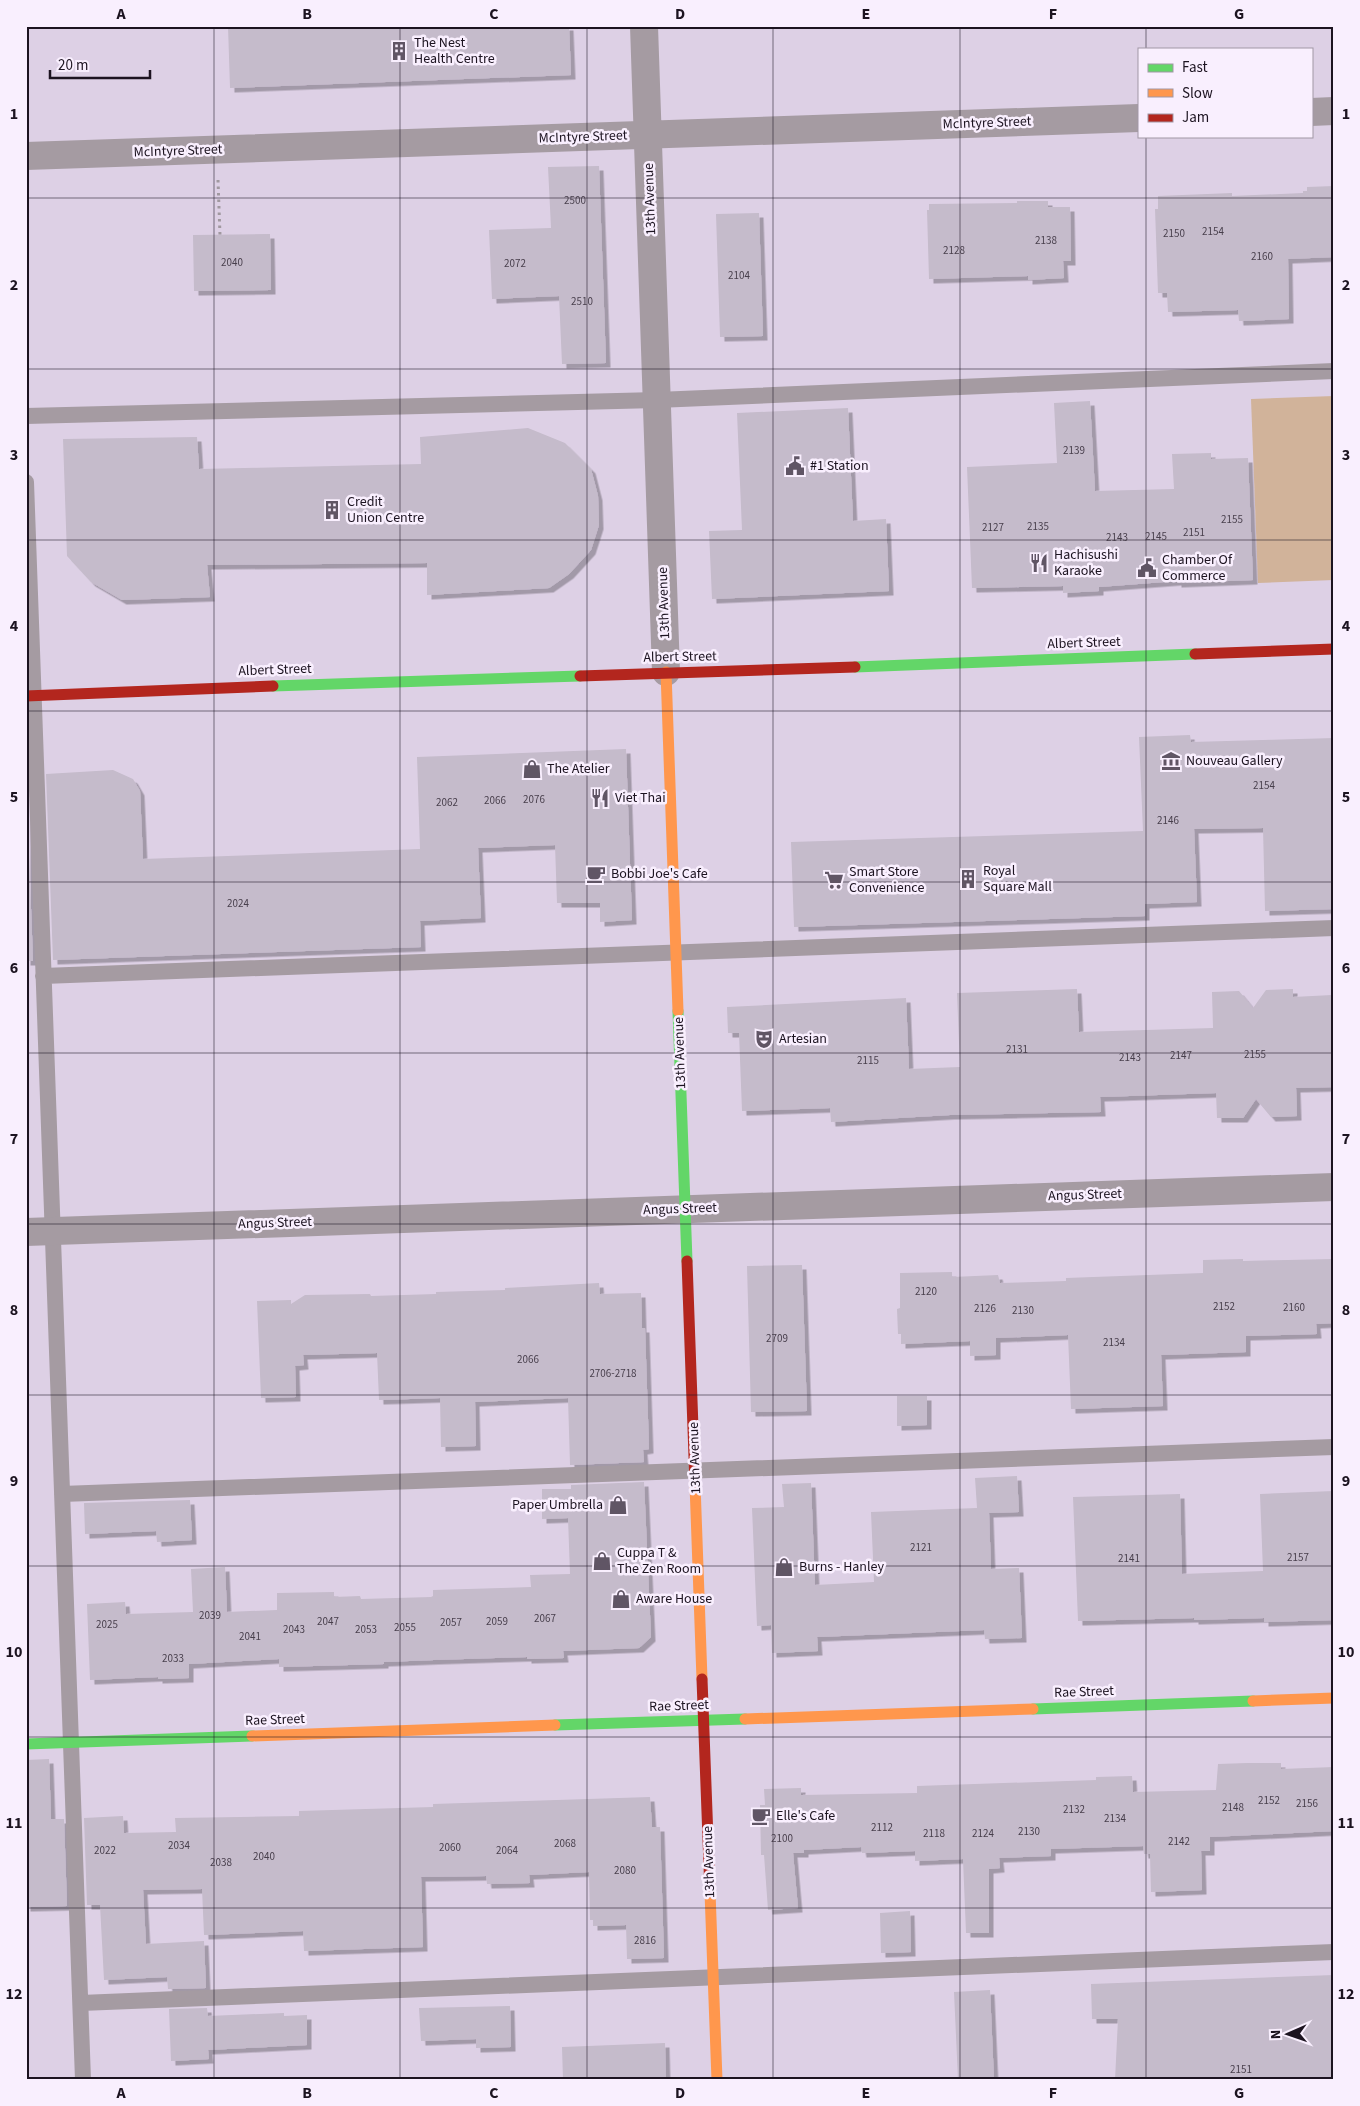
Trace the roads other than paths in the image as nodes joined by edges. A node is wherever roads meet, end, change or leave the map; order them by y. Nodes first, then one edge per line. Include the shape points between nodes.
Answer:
1 (644, 26) edge
2 (1312, 112) edge
3 (1334, 112) edge
4 (1138, 118) edge
5 (647, 135) junction
6 (26, 156) edge
7 (1334, 371) edge
8 (657, 400) junction
9 (26, 416) edge
10 (26, 482) edge
11 (1334, 649) edge
12 (666, 672) junction
13 (30, 696) edge
14 (1334, 928) edge
15 (676, 952) junction
16 (43, 976) junction
17 (1334, 1187) edge
18 (686, 1209) junction
19 (39, 1232) edge
20 (1334, 1447) edge
21 (695, 1471) junction
22 (62, 1494) junction
23 (1334, 1698) edge
24 (704, 1720) junction
25 (71, 1742) junction
26 (26, 1744) edge
27 (1334, 1952) edge
28 (713, 1977) junction
29 (81, 2003) junction
30 (83, 2080) edge
31 (717, 2080) edge

1 - 5 street, 13th Avenue
2 - 3 street
4 - 5 street, McIntyre Street
5 - 6 street, McIntyre Street
5 - 8 street, 13th Avenue
7 - 8 lane
8 - 9 lane
8 - 12 street, 13th Avenue
10 - 13 lane
11 - 12 street, Albert Street
12 - 13 street, Albert Street
12 - 15 street, 13th Avenue
13 - 16 lane
14 - 15 lane
15 - 16 lane
15 - 18 street, 13th Avenue
16 - 19 lane
17 - 18 street, Angus Street
18 - 19 street, Angus Street
18 - 21 street, 13th Avenue
19 - 22 lane
20 - 21 lane
21 - 22 lane
21 - 24 street, 13th Avenue
22 - 25 lane
23 - 24 street, Rae Street
24 - 25 street, Rae Street
24 - 28 street, 13th Avenue
25 - 26 street, Rae Street
25 - 29 lane
27 - 28 lane
28 - 29 lane
28 - 31 street, 13th Avenue
29 - 30 lane

